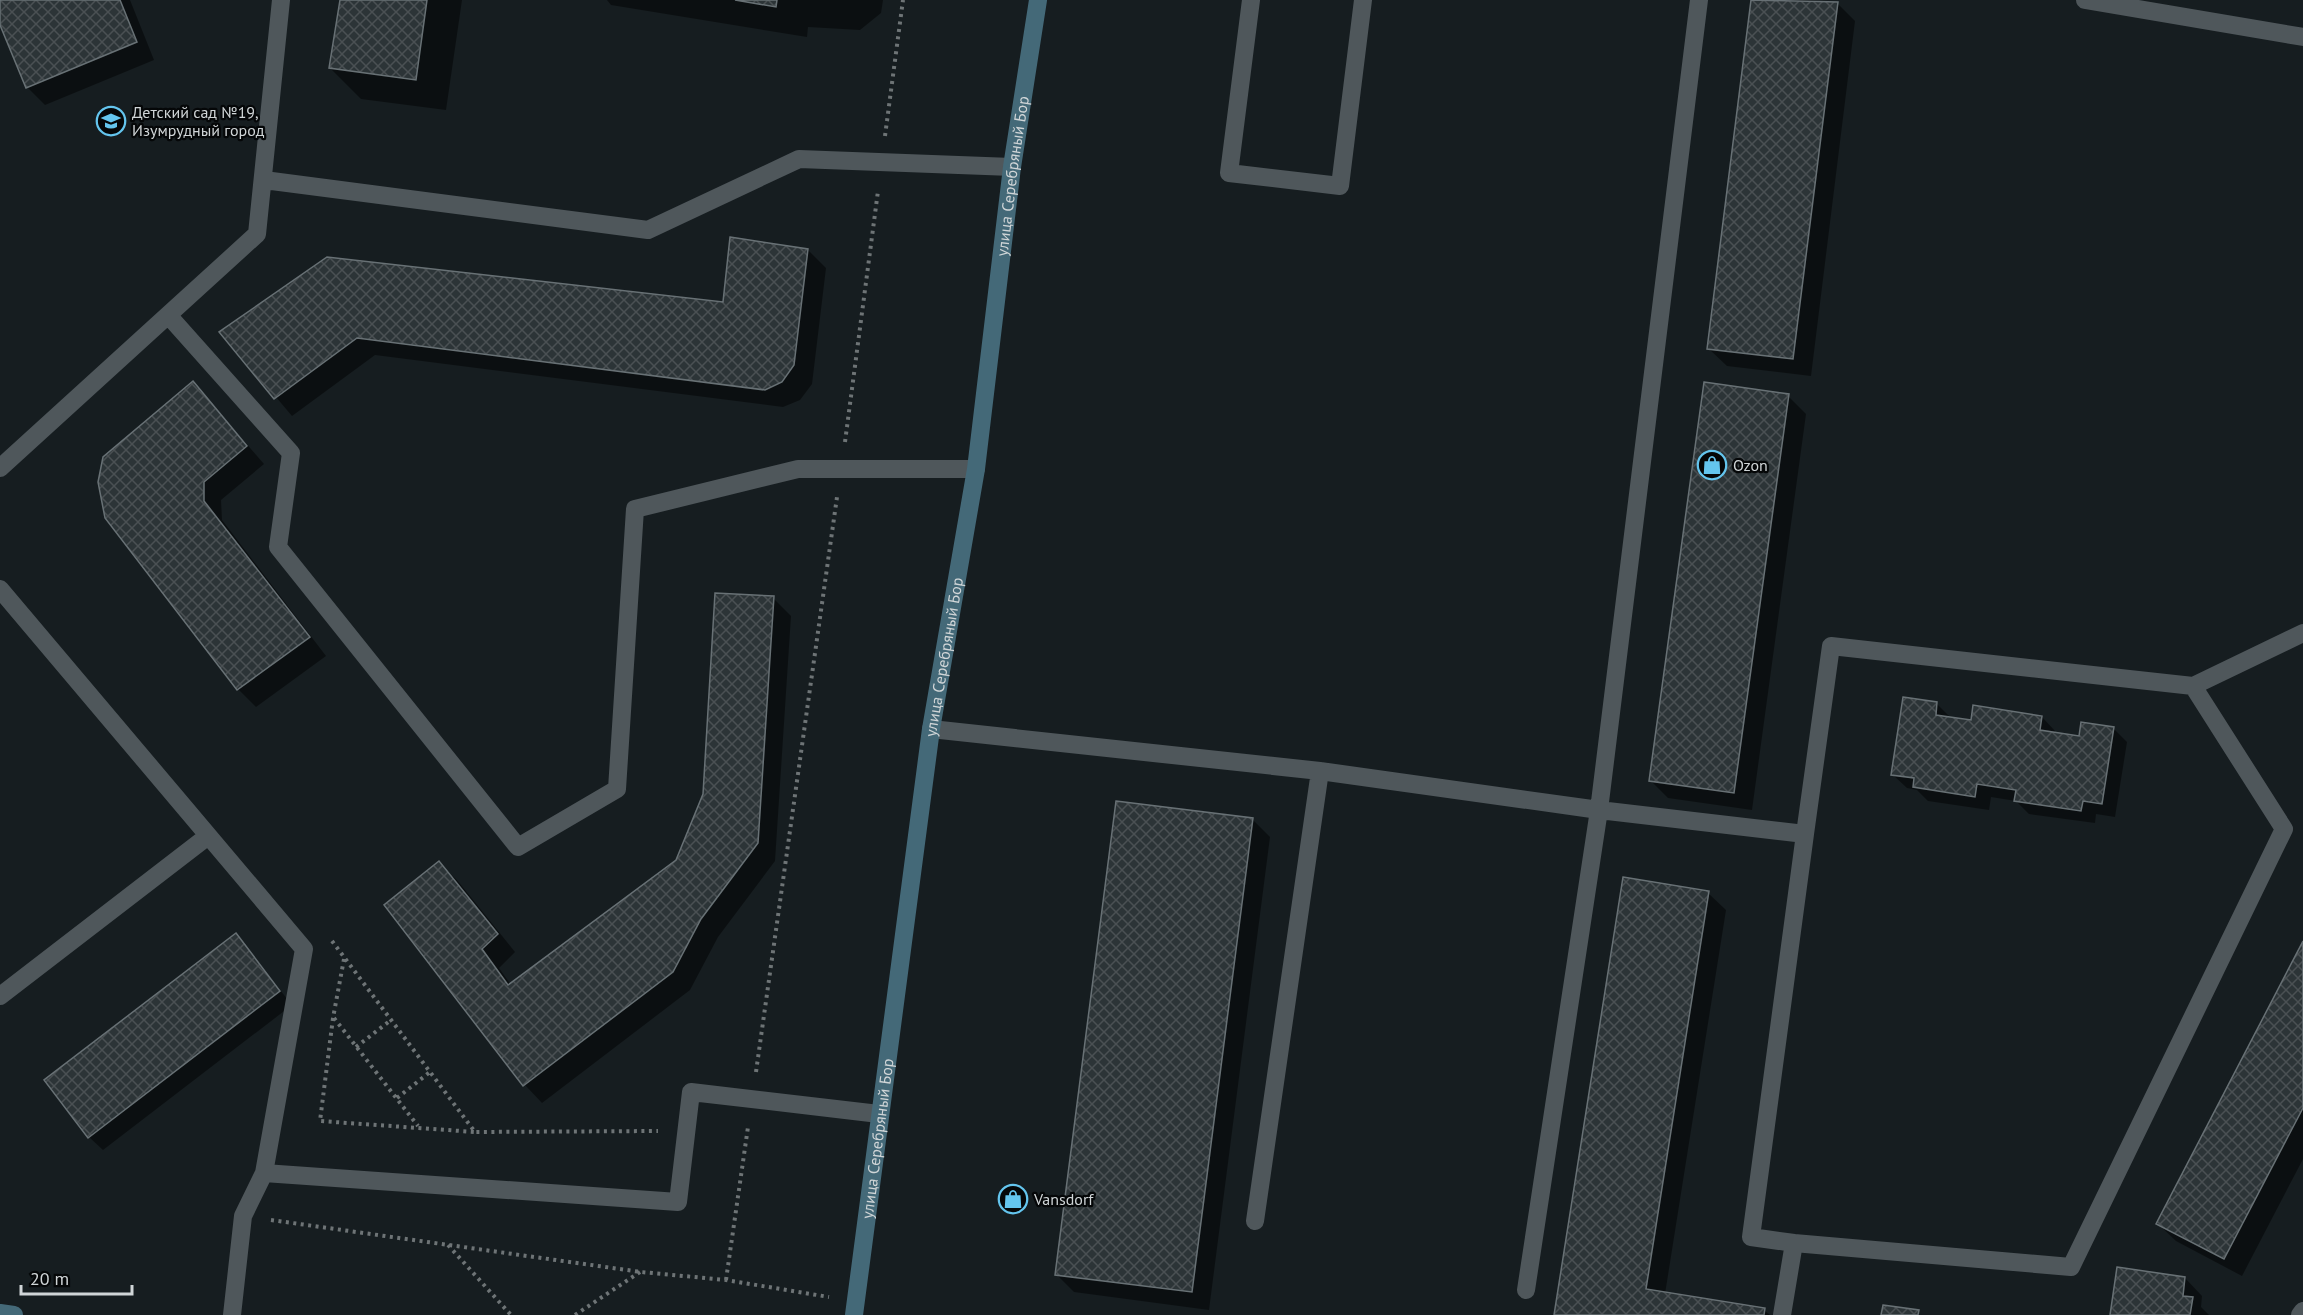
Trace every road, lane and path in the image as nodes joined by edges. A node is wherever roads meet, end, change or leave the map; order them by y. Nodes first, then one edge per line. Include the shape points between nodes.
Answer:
1 (281, 0) edge
2 (903, 0) edge
3 (1038, 0) edge
4 (1251, 0) edge
5 (1363, 0) edge
6 (1699, 0) edge
7 (2085, 0) edge
8 (2303, 37) edge
9 (882, 162) junction
10 (1012, 167) junction
11 (264, 180) junction
12 (168, 315) junction
13 (0, 468) edge
14 (841, 469) junction
15 (976, 470) junction
16 (0, 589) edge
17 (2303, 633) edge
18 (2193, 686) junction
19 (931, 729) junction
20 (1320, 771) junction
21 (1599, 810) junction
22 (1805, 834) junction
23 (208, 836) junction
24 (304, 949) junction
25 (345, 958) junction
26 (0, 996) edge
27 (333, 1018) junction
28 (391, 1020) junction
29 (356, 1047) junction
30 (430, 1072) junction
31 (397, 1098) junction
32 (752, 1100) junction
33 (879, 1114) junction
34 (418, 1126) junction
35 (686, 1131) junction
36 (476, 1132) junction
37 (264, 1173) junction
38 (243, 1216) junction
39 (1255, 1221) dead end
40 (1794, 1243) junction
41 (447, 1245) junction
42 (641, 1272) junction
43 (726, 1280) junction
44 (1526, 1290) dead end
45 (855, 1308) edge
46 (2303, 1311) edge
47 (0, 1313) edge
48 (14, 1315) edge
49 (232, 1315) edge
50 (511, 1315) edge
51 (576, 1315) edge
52 (1782, 1315) edge
53 (2300, 1315) edge

1 - 11 street
2 - 9 path
3 - 10 street, улица Серебряный Бор
4 - 5 street via 1229,173 1340,186
6 - 21 street
7 - 8 street
9 - 10 street
9 - 11 street via 799,159 648,230
9 - 14 path
10 - 15 street, улица Серебряный Бор
11 - 12 street via 257,234
12 - 13 street
12 - 14 street via 291,453 278,547 518,848 616,789 635,509 798,469
14 - 15 street
14 - 32 path
15 - 19 street, улица Серебряный Бор
16 - 23 street
17 - 18 street
18 - 22 street via 1831,646
18 - 40 street via 2284,829 2071,1267
19 - 20 street
19 - 33 street, улица Серебряный Бор
20 - 21 street
20 - 39 street
21 - 22 street
21 - 44 street
22 - 40 street via 1751,1237
23 - 24 street
23 - 26 street
24 - 25 path via 324,930
24 - 37 street
25 - 27 path
25 - 28 path
27 - 29 path
27 - 34 path via 320,1121
28 - 29 path
28 - 30 path
29 - 31 path
30 - 31 path
30 - 36 path
31 - 34 path
32 - 33 street
32 - 35 street via 691,1092
32 - 43 path
33 - 45 street, улица Серебряный Бор
34 - 36 path
35 - 36 path
35 - 37 street via 678,1202
37 - 38 street
38 - 41 path
38 - 49 street
40 - 52 street
41 - 42 path
41 - 50 path
42 - 43 path
42 - 51 path
43 - 45 path
46 - 53 street
47 - 48 street

